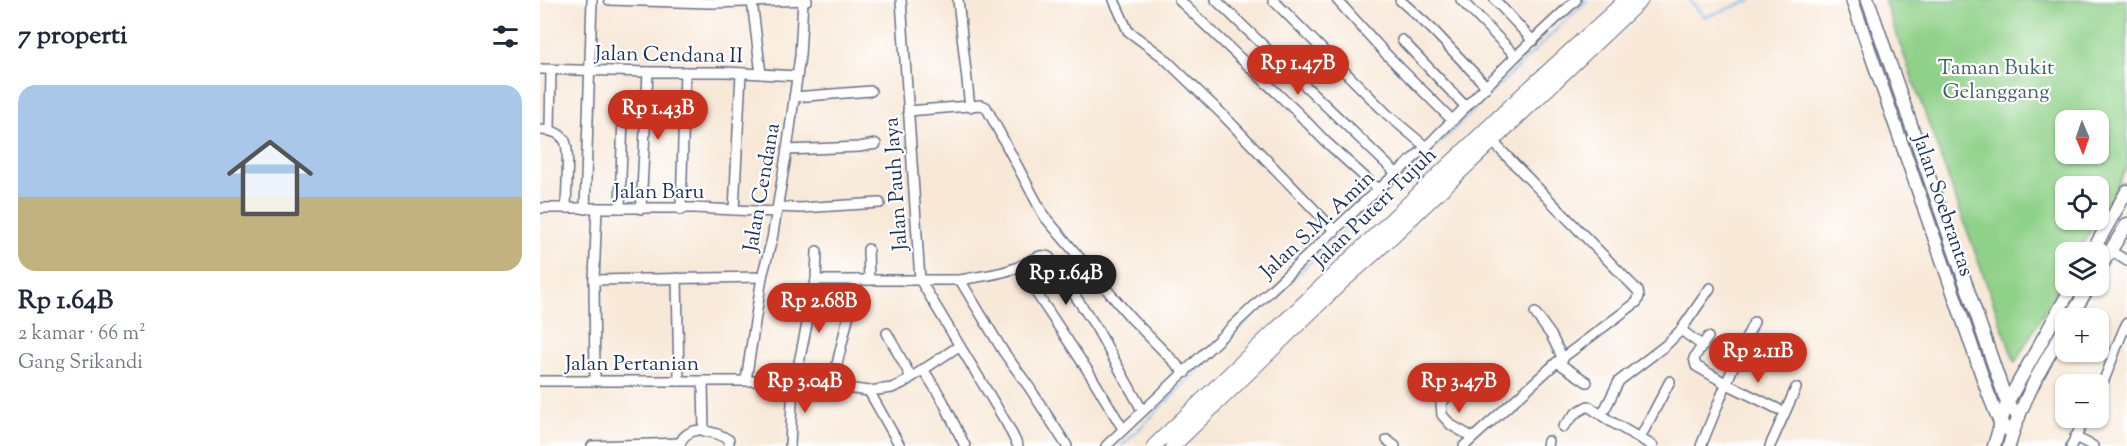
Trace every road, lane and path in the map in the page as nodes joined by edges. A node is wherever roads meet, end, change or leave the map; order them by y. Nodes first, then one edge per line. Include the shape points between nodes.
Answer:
1 (592, 0) edge
2 (609, 0) edge
3 (756, 0) edge
4 (804, 0) edge
5 (901, 0) edge
6 (958, 0) edge
7 (1114, 0) edge
8 (1216, 0) edge
9 (1273, 0) edge
10 (1338, 0) edge
11 (1400, 0) edge
12 (1461, 0) edge
13 (1495, 0) edge
14 (1560, 0) edge
15 (1576, 0) edge
16 (1626, 0) edge
17 (1641, 0) edge
18 (1852, 0) edge
19 (1868, 0) edge
20 (661, 1) edge
21 (711, 1) edge
22 (1184, 2) edge
23 (1568, 8) junction
24 (1402, 40) dead end
25 (1533, 40) junction
26 (1516, 56) junction
27 (1283, 63) junction
28 (540, 69) edge
29 (551, 69) junction
30 (589, 70) junction
31 (648, 72) junction
32 (685, 72) junction
33 (741, 73) junction
34 (760, 75) junction
35 (797, 76) junction
36 (1266, 82) junction
37 (1487, 87) junction
38 (871, 91) dead end
39 (794, 96) junction
40 (970, 107) junction
41 (1466, 107) junction
42 (908, 111) junction
43 (1906, 111) junction
44 (623, 114) dead end
45 (1892, 115) junction
46 (1453, 121) junction
47 (545, 130) edge
48 (1492, 141) junction
49 (876, 144) dead end
50 (1426, 147) junction
51 (787, 150) junction
52 (1397, 174) junction
53 (1379, 190) junction
54 (2127, 191) edge
55 (880, 203) dead end
56 (540, 208) edge
57 (566, 208) junction
58 (597, 208) junction
59 (620, 208) junction
60 (641, 208) junction
61 (585, 209) junction
62 (777, 209) junction
63 (681, 210) junction
64 (734, 210) junction
65 (2127, 224) edge
66 (1335, 231) junction
67 (2098, 242) edge
68 (868, 249) dead end
69 (817, 251) dead end
70 (2111, 251) junction
71 (2109, 254) edge
72 (2127, 261) edge
73 (1019, 267) junction
74 (762, 277) junction
75 (677, 278) junction
76 (594, 280) junction
77 (816, 280) junction
78 (857, 280) junction
79 (869, 280) junction
80 (920, 280) junction
81 (960, 280) junction
82 (1710, 288) dead end
83 (2067, 296) edge
84 (1535, 314) dead end
85 (1754, 322) dead end
86 (2127, 323) edge
87 (1681, 330) junction
88 (887, 333) dead end
89 (1708, 337) dead end
90 (2123, 341) edge
91 (959, 346) junction
92 (1703, 346) junction
93 (2055, 346) edge
94 (1560, 360) junction
95 (923, 369) junction
96 (1185, 372) junction
97 (2108, 374) edge
98 (911, 377) junction
99 (595, 380) junction
100 (746, 380) junction
101 (540, 381) edge
102 (679, 381) junction
103 (703, 381) junction
104 (1670, 381) dead end
105 (794, 382) junction
106 (1587, 382) dead end
107 (1727, 384) junction
108 (832, 385) junction
109 (1454, 388) dead end
110 (1796, 388) dead end
111 (869, 391) junction
112 (2007, 403) junction
113 (1778, 409) dead end
114 (1142, 410) junction
115 (1602, 415) junction
116 (2019, 417) junction
117 (2000, 423) junction
118 (1563, 427) dead end
119 (2080, 428) edge
120 (1123, 429) junction
121 (701, 430) junction
122 (2012, 433) junction
123 (1472, 437) junction
124 (1639, 437) junction
125 (2073, 442) edge
126 (680, 445) edge
127 (592, 446) edge
128 (729, 446) edge
129 (790, 446) edge
130 (900, 446) edge
131 (966, 446) edge
132 (1018, 446) edge
133 (1067, 446) edge
134 (1106, 446) edge
135 (1154, 446) edge
136 (1173, 446) edge
137 (1464, 446) edge
138 (1631, 446) edge
139 (1653, 446) edge
140 (1701, 446) edge
141 (1770, 446) edge
142 (1994, 446) edge
143 (2009, 446) edge
144 (2093, 446) edge

1 - 30 street
2 - 20 street
3 - 4 street
3 - 21 street
3 - 34 street
4 - 35 street, Jalan Cendana
5 - 42 street, Jalan Pauh Jaya
6 - 40 street
7 - 66 street via 1128,31 1163,57
8 - 27 street
9 - 50 street via 1388,115
10 - 46 street
11 - 37 street
12 - 26 street
13 - 25 street
14 - 23 street
15 - 23 street, Jalan S.M. Amin
16 - 135 highway, Jalan Puteri Tujuh
17 - 48 highway, Jalan Puteri Tujuh
18 - 45 main road, Jalan Soebrantas
19 - 43 main road, Jalan Soebrantas
20 - 21 street
22 - 36 street
23 - 25 street, Jalan S.M. Amin
24 - 41 street
25 - 26 street, Jalan S.M. Amin
26 - 37 street, Jalan S.M. Amin
27 - 36 street
27 - 52 street
28 - 29 street, Jalan Cendana II
29 - 30 street, Jalan Cendana II
29 - 47 street
30 - 31 street, Jalan Cendana II
30 - 61 street
31 - 32 street, Jalan Cendana II
31 - 60 street
32 - 33 street, Jalan Cendana II
32 - 63 street
33 - 34 street, Jalan Cendana II
33 - 64 street
34 - 35 street, Jalan Cendana II
35 - 39 street, Jalan Cendana
36 - 53 street
37 - 41 street, Jalan S.M. Amin
38 - 39 street
39 - 51 street, Jalan Cendana
40 - 42 street
40 - 96 street via 986,107 1044,216 1131,318
41 - 46 street, Jalan S.M. Amin
42 - 80 street, Jalan Pauh Jaya
43 - 45 main road
43 - 112 main road, Jalan Soebrantas
44 - 59 street
45 - 117 main road, Jalan Soebrantas
46 - 50 street, Jalan S.M. Amin
47 - 57 street via 561,135 567,147
48 - 94 street via 1639,293 1637,302
48 - 136 highway, Jalan Puteri Tujuh
49 - 51 street
50 - 52 street, Jalan S.M. Amin
51 - 62 street, Jalan Cendana
52 - 53 street, Jalan S.M. Amin
53 - 66 street, Jalan S.M. Amin
54 - 67 main road
55 - 62 street, Jalan Baru
56 - 57 street, Jalan Baru
57 - 61 street, Jalan Baru
58 - 59 street, Jalan Baru
58 - 61 street, Jalan Baru
58 - 76 street
59 - 60 street, Jalan Baru
60 - 63 street, Jalan Baru
62 - 64 street, Jalan Baru
62 - 74 street, Jalan Cendana
63 - 64 street, Jalan Baru
65 - 70 main road
66 - 96 street, Jalan S.M. Amin
68 - 79 street
69 - 77 street
70 - 71 main road
70 - 72 street
73 - 81 street
73 - 114 street via 1040,256 1049,257 1096,327
73 - 120 street
74 - 75 street
74 - 100 street, Jalan Cendana
75 - 76 street
75 - 102 street
76 - 99 street
77 - 78 street
77 - 105 street
78 - 79 street
78 - 108 street
79 - 80 street
80 - 81 street
80 - 91 street, Jalan Pauh Jaya
81 - 133 street
82 - 87 street
83 - 112 main road
84 - 94 street via 1551,335
85 - 107 street
86 - 90 street
87 - 92 street
87 - 115 street via 1619,381
88 - 98 street
89 - 92 street
90 - 97 street
91 - 95 street
91 - 132 street, Jalan Pauh Jaya
92 - 107 street via 1694,358 1696,366
93 - 116 main road
94 - 106 street
94 - 123 street
95 - 98 street
95 - 131 street
96 - 114 street, Jalan S.M. Amin
98 - 111 street via 892,388
99 - 101 street, Jalan Pertanian
99 - 102 street, Jalan Pertanian
100 - 103 street, Jalan Pertanian
100 - 105 street, Jalan Pertanian
102 - 103 street, Jalan Pertanian
103 - 121 street
104 - 124 street
105 - 108 street, Jalan Pertanian
105 - 129 street
107 - 113 street
107 - 140 street
108 - 111 street, Jalan Pertanian
109 - 123 street via 1441,404 1442,415
110 - 141 street
111 - 130 street
112 - 116 main road
112 - 117 main road
114 - 120 street, Jalan S.M. Amin
115 - 118 street via 1584,406
115 - 124 street
116 - 122 main road
117 - 122 main road
117 - 142 main road
119 - 125 street
120 - 134 street, Jalan S.M. Amin
121 - 126 street via 689,433
121 - 128 street via 725,437
122 - 143 main road
123 - 137 street
124 - 138 street
124 - 139 street
125 - 144 street
126 - 127 street

